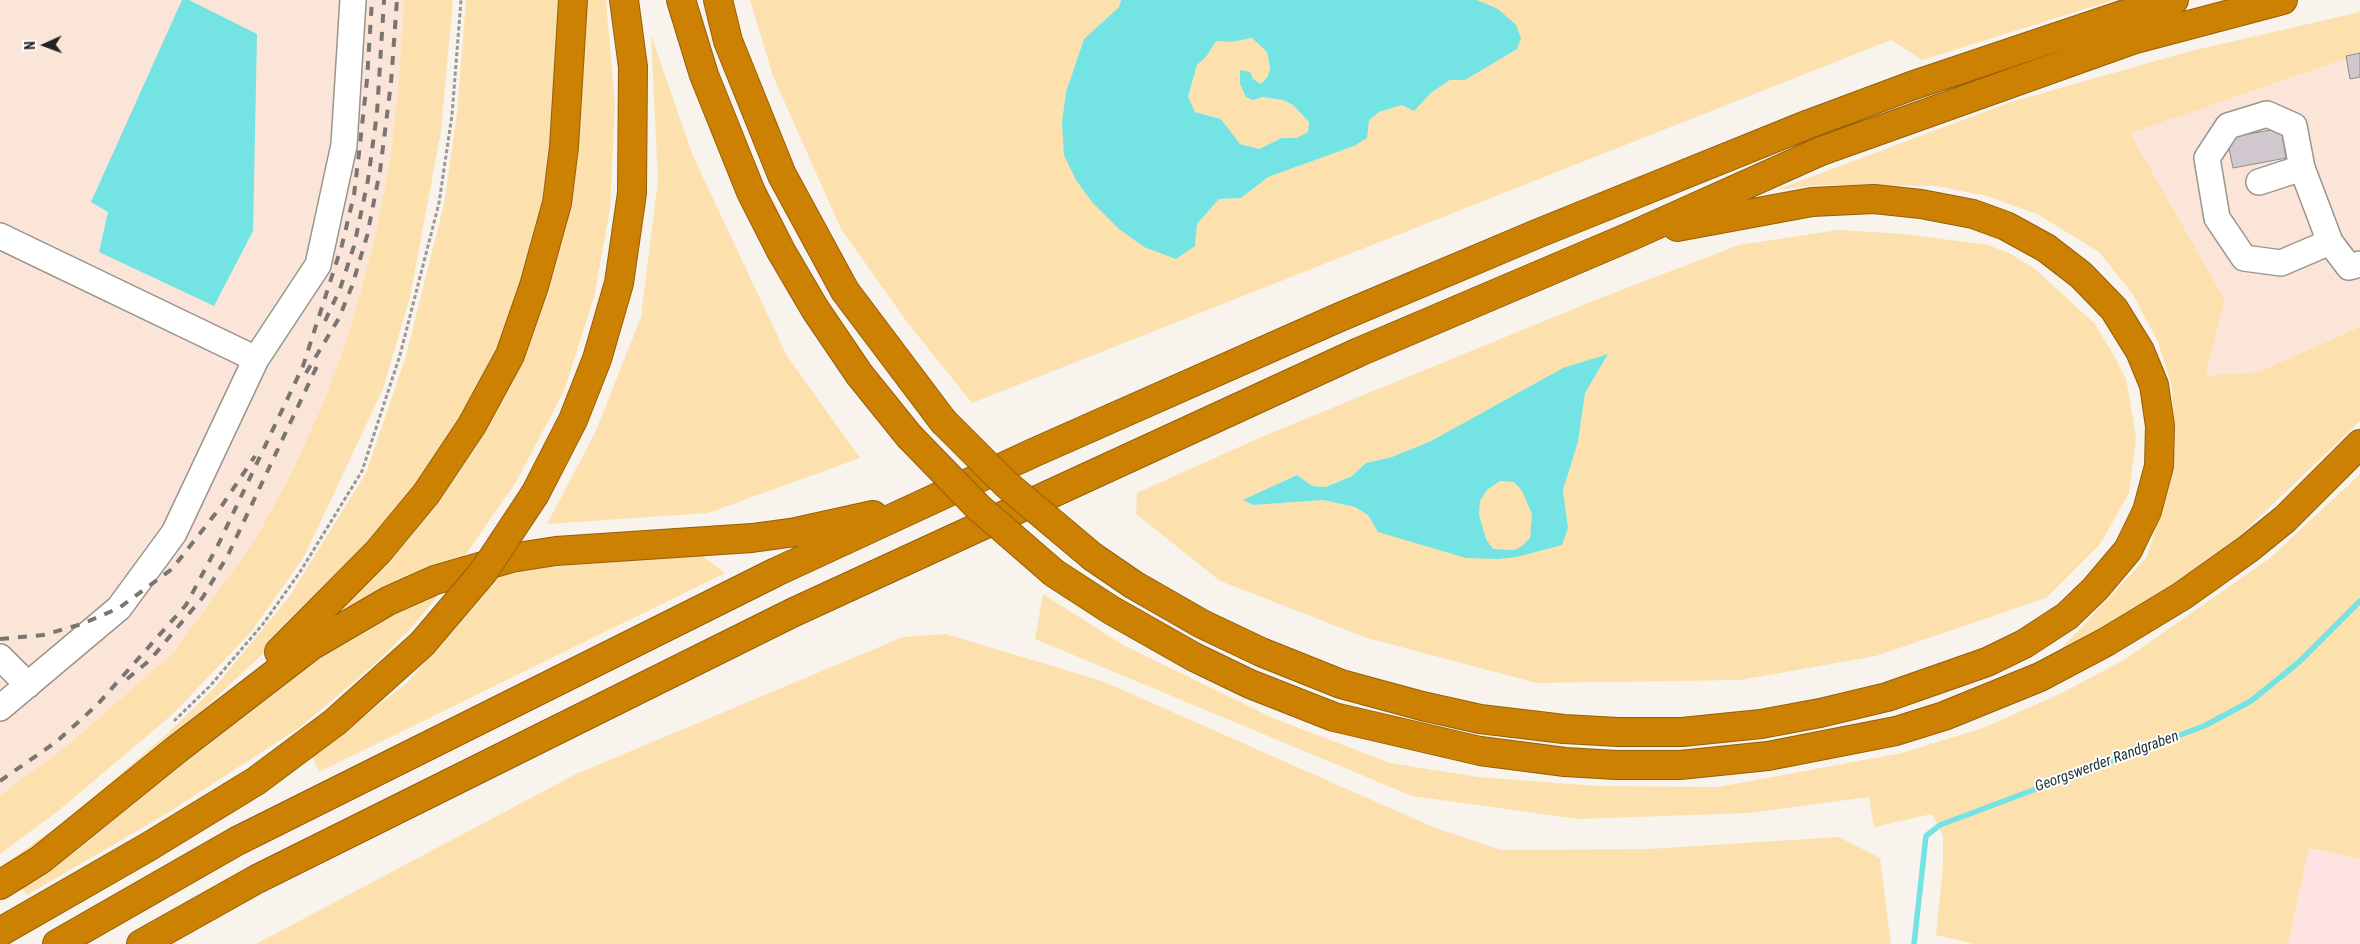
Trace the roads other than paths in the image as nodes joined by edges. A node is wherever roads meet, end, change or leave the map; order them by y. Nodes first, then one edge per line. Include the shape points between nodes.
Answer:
1 (353, 0) edge
2 (573, 0) edge
3 (624, 0) edge
4 (681, 0) edge
5 (718, 0) edge
6 (2174, 0) edge
7 (2283, 0) edge
8 (2302, 168) junction
9 (2258, 182) dead end
10 (0, 236) edge
11 (1629, 237) junction
12 (2330, 242) junction
13 (2360, 264) edge
14 (256, 359) junction
15 (2360, 444) edge
16 (926, 503) junction
17 (0, 657) edge
18 (28, 685) junction
19 (0, 708) edge
20 (172, 739) junction
21 (0, 885) edge
22 (0, 932) edge
23 (56, 944) edge
24 (141, 944) edge

1 - 14 lane via 344,145 318,265
2 - 20 highway via 564,147 556,203 534,286 505,364 472,425 426,494 378,552 314,619
3 - 22 highway, bridge via 634,67 632,193 619,282 597,358 573,420 535,494 484,571 422,644 335,722 256,781
4 - 15 highway, bridge via 704,75 751,192 781,251 859,374 909,436 978,506 1054,573 1194,658 1334,717 1480,751 1616,765 1680,765 1748,758 1896,731 1944,716 2040,677 2182,596 2284,519
5 - 11 highway, bridge via 728,41 782,175 845,291 943,421 1006,484 1093,557 1134,585 1202,624 1341,684 1480,718 1564,729 1682,732 1761,724 1887,697 1988,662 2024,644 2067,616 2128,550 2147,510 2159,466 2160,426 2154,385 2140,350 2114,308 2081,275 2046,248 2006,226 1973,214 1874,199 1812,202
6 - 16 highway via 2122,14 1912,86 1647,190 1340,317
7 - 11 highway via 2132,40 1922,113 1821,151
8 - 9 lane
8 - 12 lane
8 - 12 lane via 2294,126 2267,114 2228,126 2207,158 2217,218 2244,258 2281,263
10 - 14 lane
11 - 24 highway via 1359,352 801,608 257,879
12 - 13 lane via 2349,267
14 - 18 lane via 174,533 119,608
16 - 20 highway via 796,532 752,538 556,551 511,558 435,580 380,605 311,646
16 - 23 highway via 776,572 237,842
17 - 18 lane
18 - 19 lane
20 - 21 highway via 40,860

